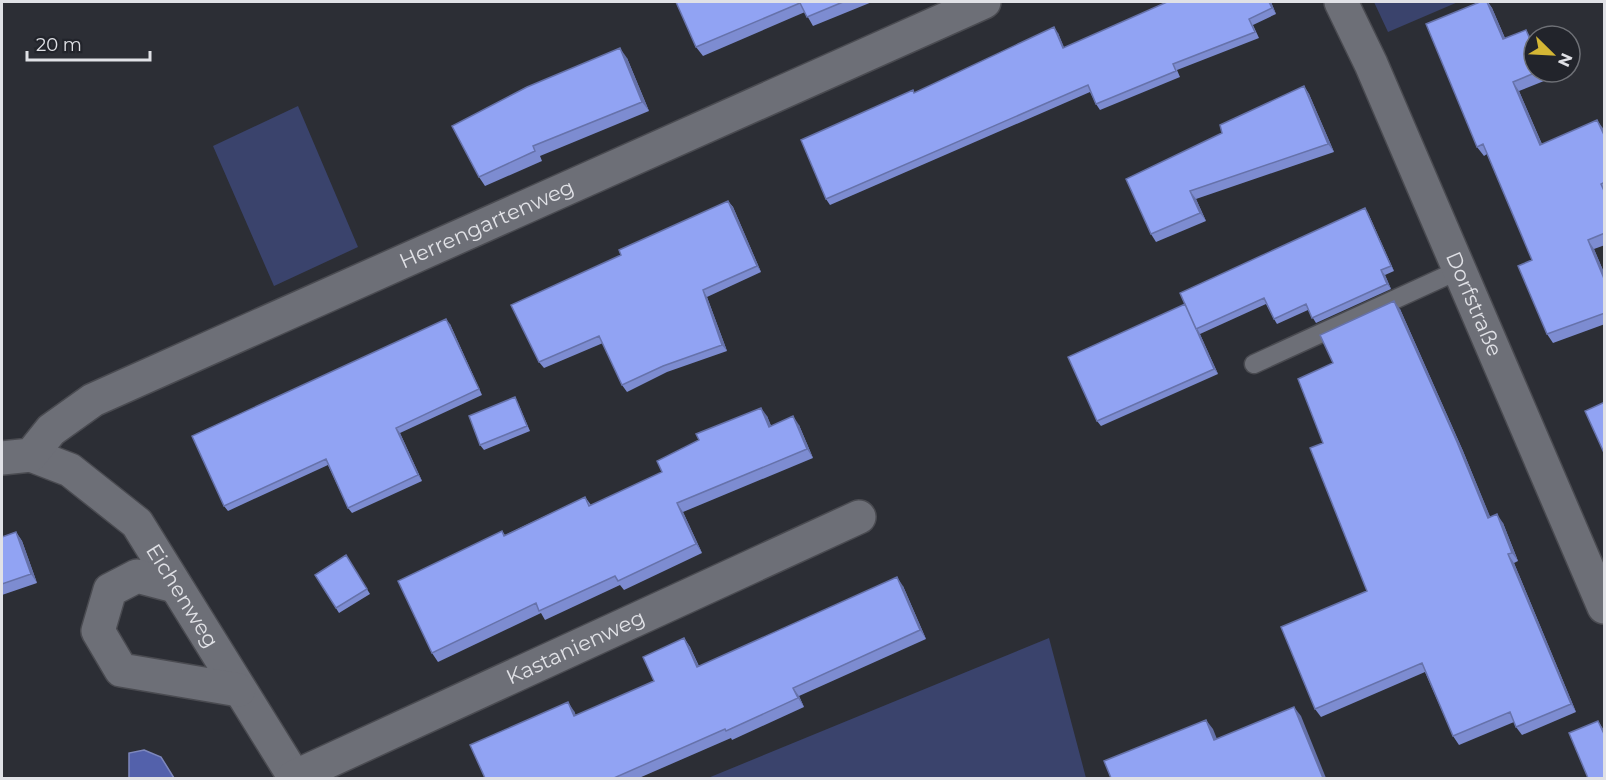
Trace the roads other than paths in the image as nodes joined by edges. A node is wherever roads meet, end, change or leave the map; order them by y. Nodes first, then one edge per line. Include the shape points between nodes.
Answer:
1 (984, 2) edge
2 (1341, 2) edge
3 (1459, 270) junction
4 (1254, 364) dead end
5 (16, 456) edge
6 (859, 517) dead end
7 (175, 586) junction
8 (1605, 607) edge
9 (239, 690) junction
10 (294, 778) edge

1 - 5 street, Herrengartenweg via 93,400
2 - 3 street, Dorfstraße
3 - 4 lane
3 - 8 street, Dorfstraße
5 - 7 street, Eichenweg via 70,470 137,523
6 - 10 street, Kastanienweg
7 - 9 street, Eichenweg
7 - 9 street via 137,576 110,590 98,631 121,670
9 - 10 street, Eichenweg

